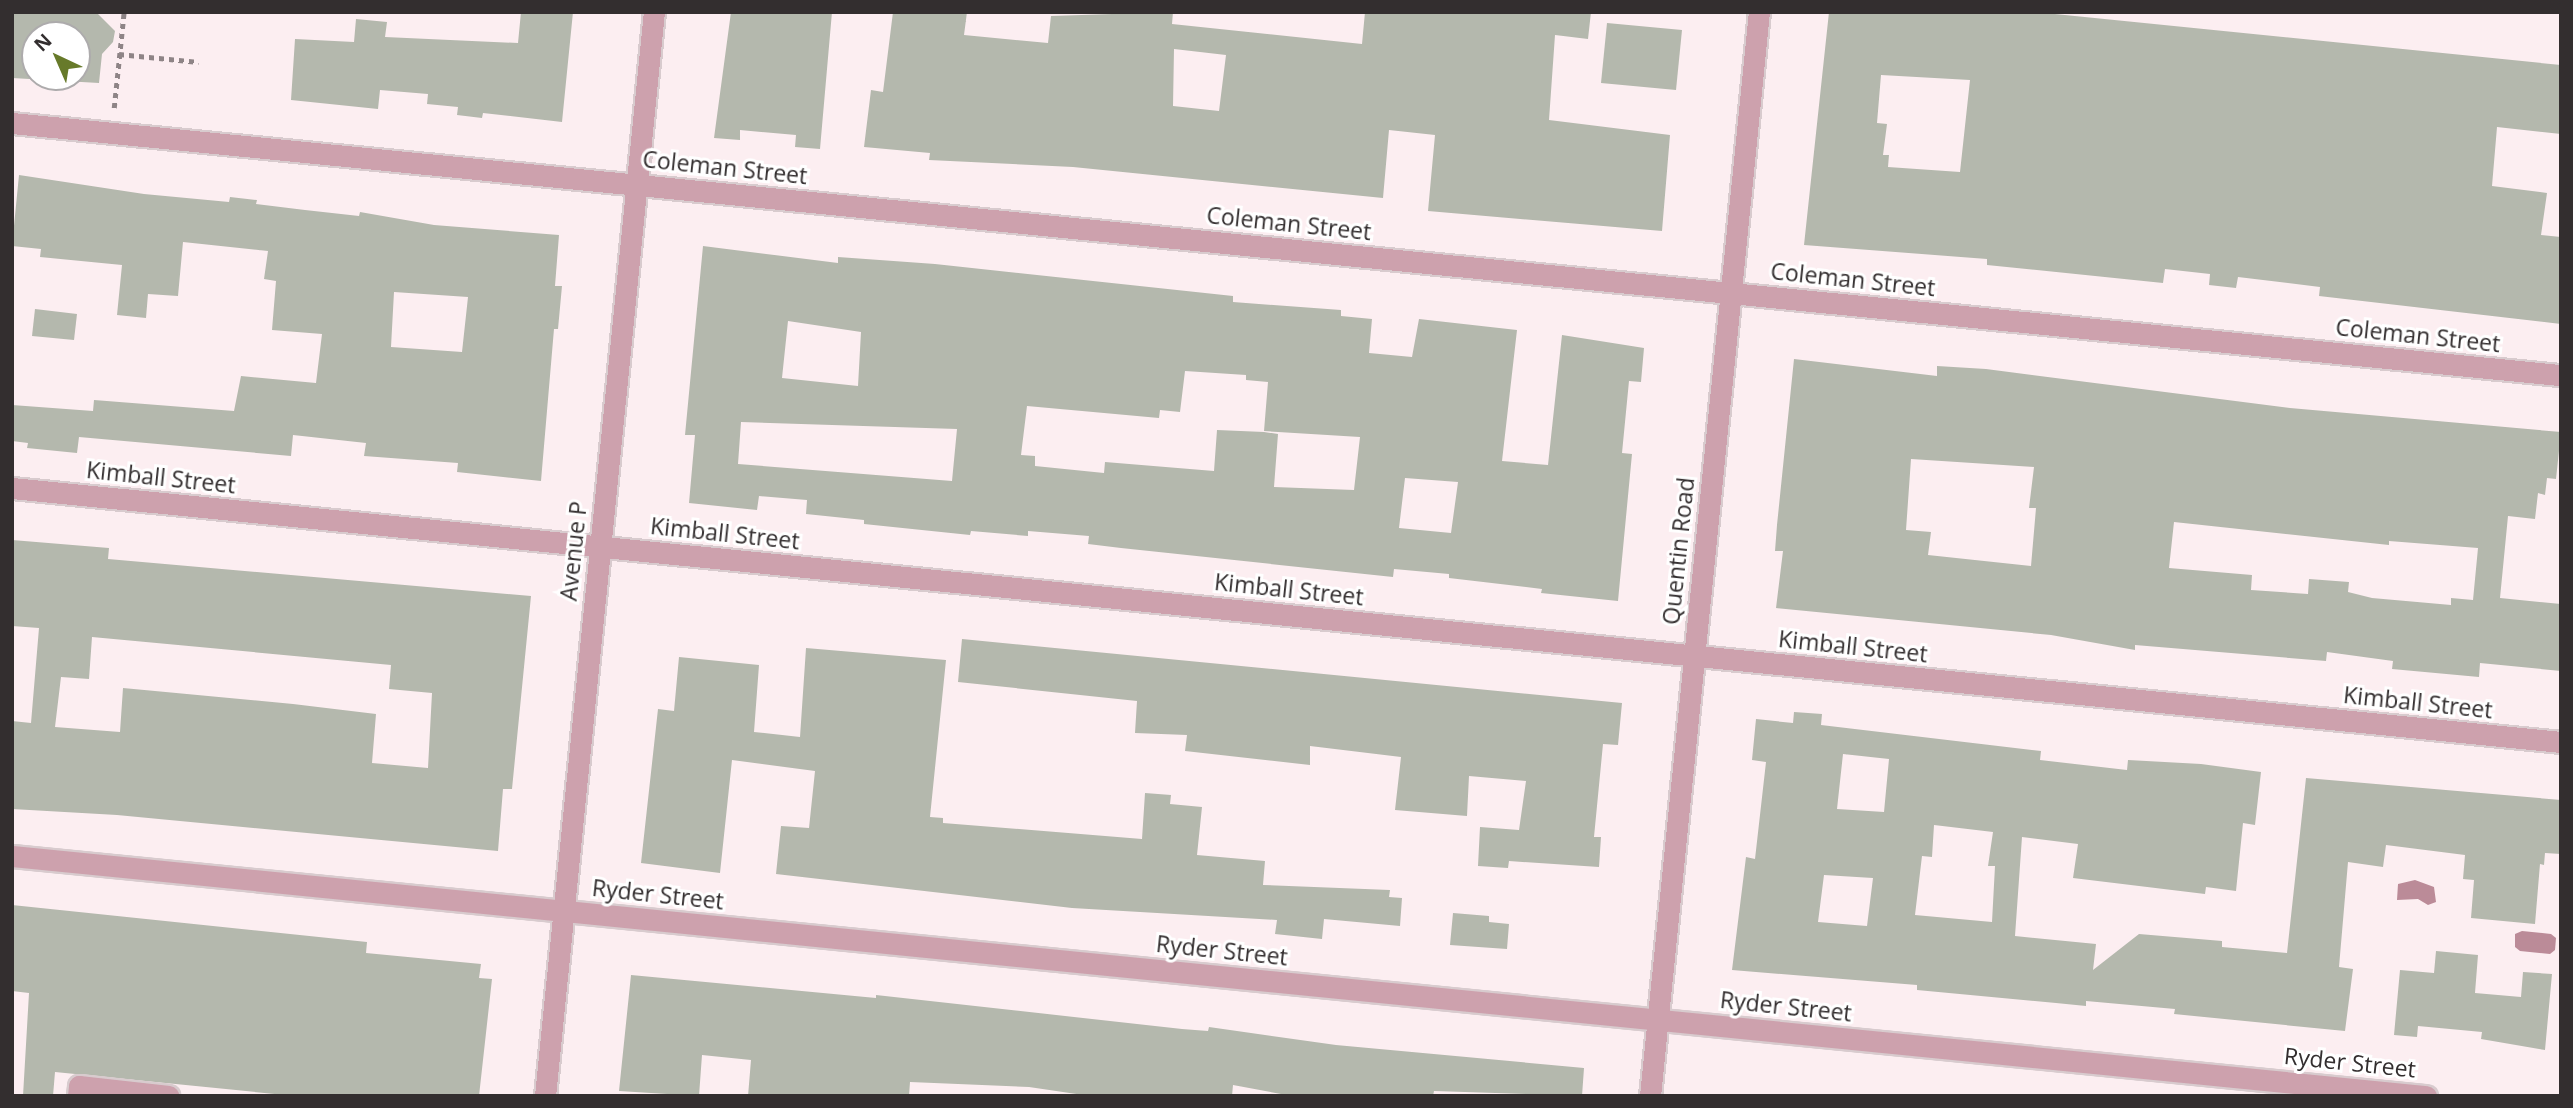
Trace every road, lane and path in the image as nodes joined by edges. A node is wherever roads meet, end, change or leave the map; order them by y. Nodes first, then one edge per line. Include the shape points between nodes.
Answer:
1 (124, 12) edge
2 (654, 12) edge
3 (1759, 12) edge
4 (119, 54) junction
5 (199, 62) dead end
6 (12, 123) edge
7 (111, 133) junction
8 (636, 184) junction
9 (1730, 293) junction
10 (2561, 375) edge
11 (12, 488) edge
12 (600, 547) junction
13 (1695, 656) junction
14 (2561, 742) edge
15 (12, 856) edge
16 (564, 911) junction
17 (1657, 1020) junction
18 (78, 1096) edge
19 (168, 1096) edge
20 (545, 1096) edge
21 (1650, 1096) edge
22 (2426, 1096) edge

1 - 4 path
2 - 8 street, Avenue P
3 - 9 street, Quentin Road
4 - 5 path
4 - 7 path
6 - 7 street, Coleman Street
7 - 8 street, Coleman Street
8 - 9 street, Coleman Street
8 - 12 street, Avenue P
9 - 10 street, Coleman Street
9 - 13 street, Quentin Road
11 - 12 street, Kimball Street
12 - 13 street, Kimball Street
12 - 16 street, Avenue P
13 - 14 street, Kimball Street
13 - 17 street, Quentin Road
15 - 16 street, Ryder Street
16 - 17 street, Ryder Street
16 - 20 street, Avenue P
17 - 21 street, Quentin Road
17 - 22 street, Ryder Street
18 - 19 street via 79,1086

